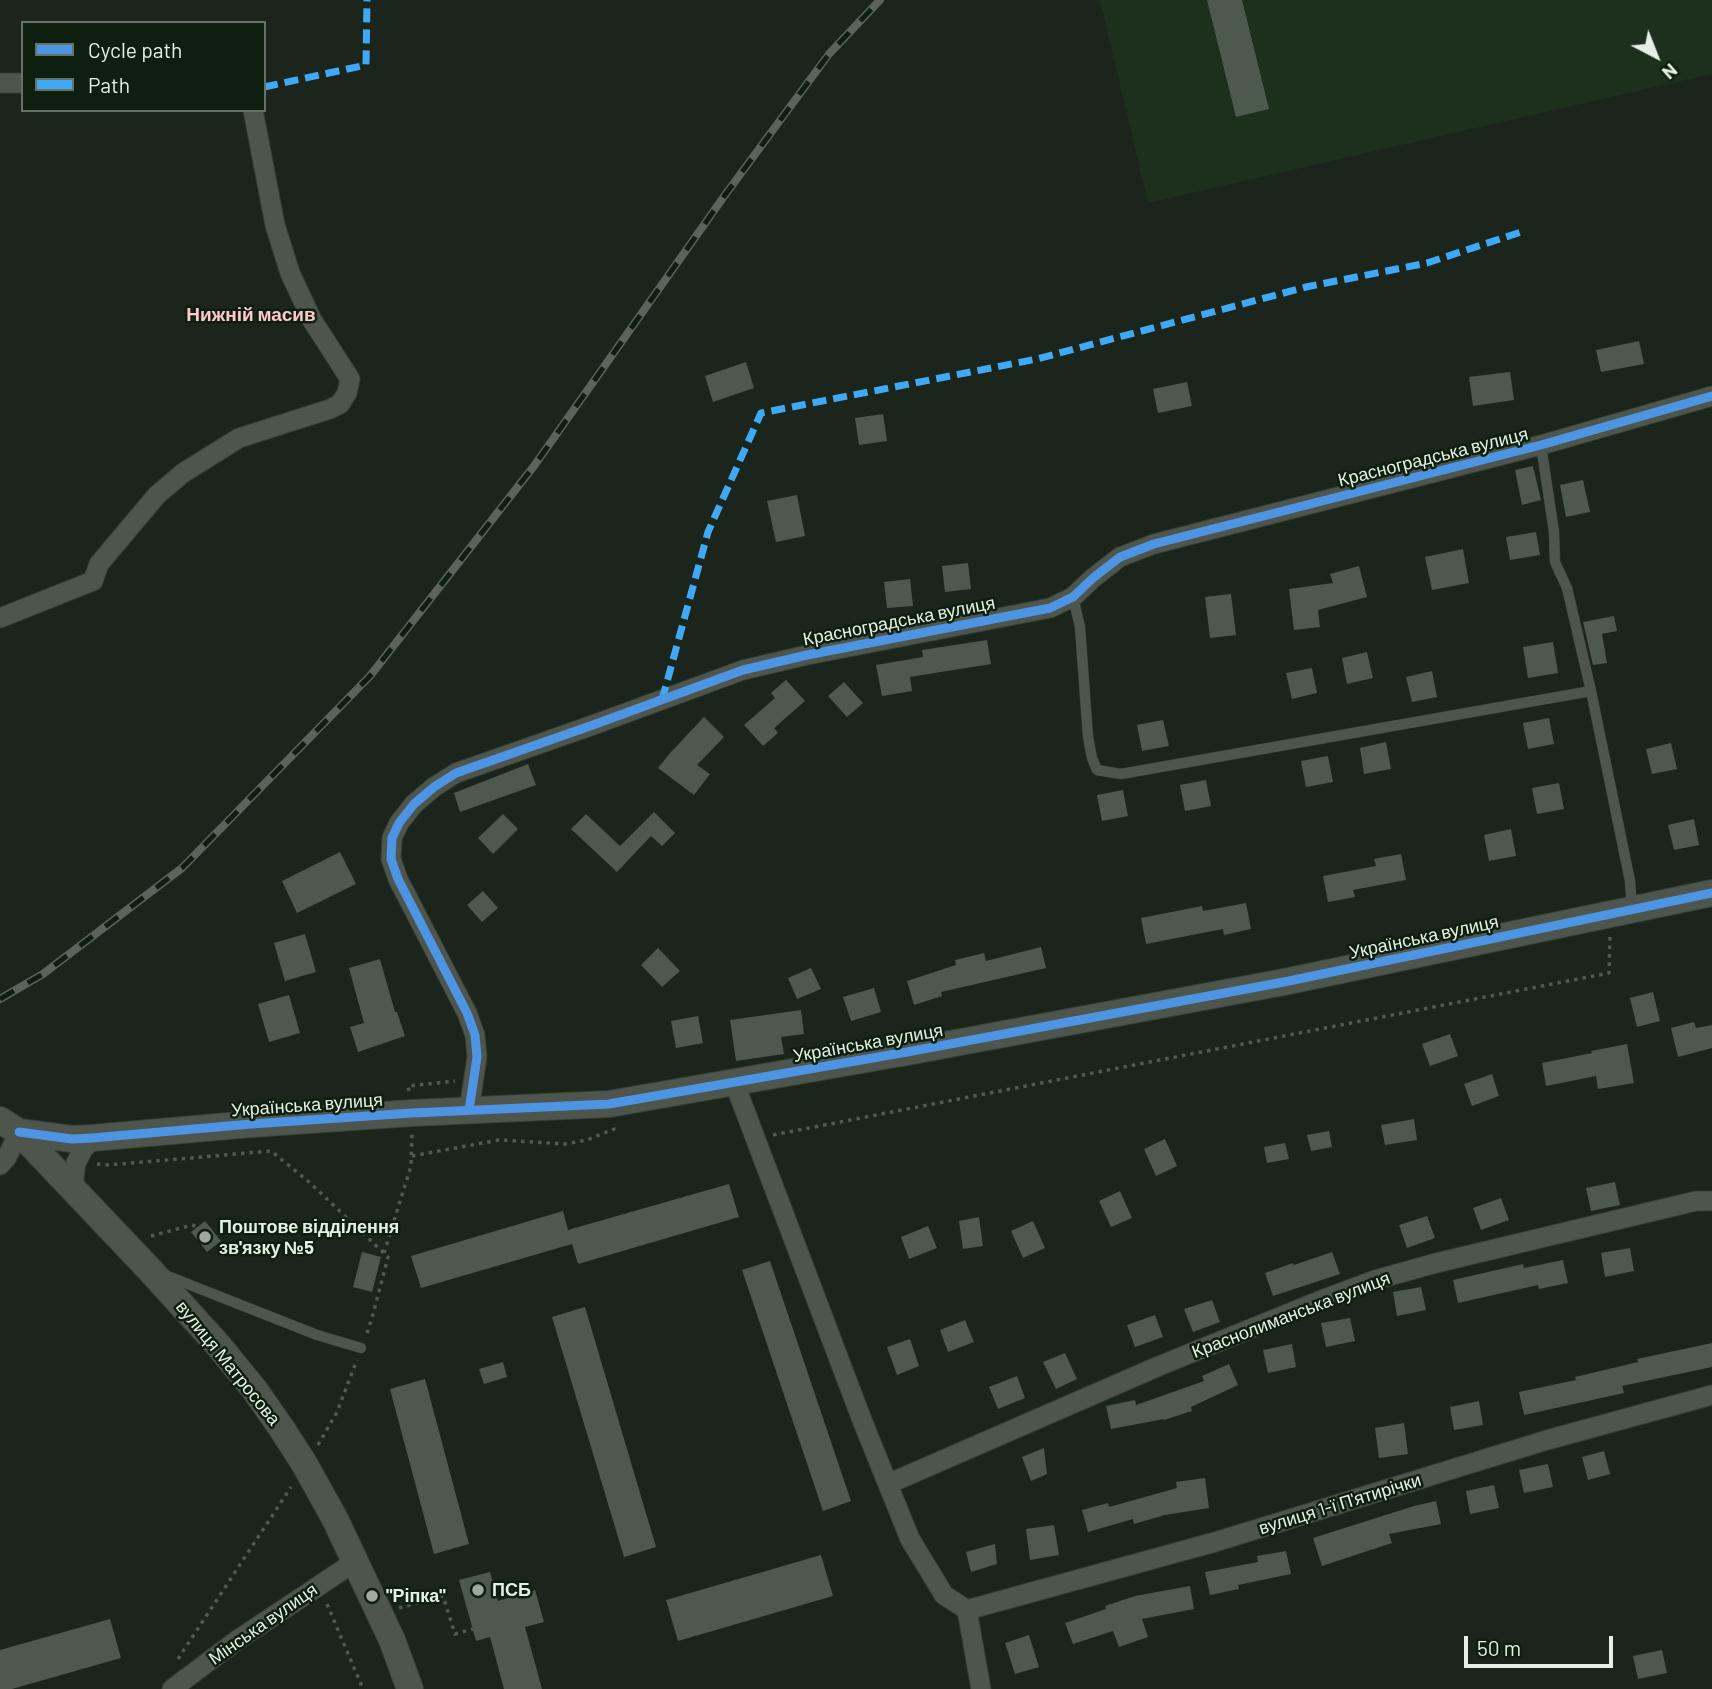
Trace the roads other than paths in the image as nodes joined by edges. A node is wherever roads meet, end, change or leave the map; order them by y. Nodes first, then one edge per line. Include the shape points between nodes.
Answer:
1 (0, 83) edge
2 (21, 83) edge
3 (253, 112) edge
4 (1712, 396) edge
5 (1541, 445) junction
6 (1073, 597) junction
7 (0, 618) edge
8 (1591, 691) junction
9 (1712, 893) edge
10 (1621, 911) junction
11 (734, 1083) junction
12 (469, 1110) junction
13 (9, 1126) edge
14 (92, 1139) junction
15 (0, 1165) edge
16 (75, 1191) junction
17 (1712, 1201) edge
18 (149, 1269) junction
19 (361, 1348) road end
20 (1712, 1395) edge
21 (887, 1484) junction
22 (356, 1561) junction
23 (967, 1610) junction
24 (172, 1689) edge
25 (410, 1689) edge
26 (981, 1689) edge

1 - 2 street
3 - 7 street via 275,225 290,273 312,320 350,379 347,393 330,409 239,438 183,473 99,564 93,581
4 - 5 street, Красноградська вулиця
5 - 6 street, Красноградська вулиця via 1154,544 1120,557
5 - 8 lane via 1555,562 1567,588
6 - 8 lane via 1080,627 1088,737 1097,771 1121,774
6 - 12 street, Красноградська вулиця via 1049,608 743,670 456,773 434,787 399,822 391,859 475,1035 477,1056
8 - 10 lane via 1630,881
9 - 10 street, Українська вулиця
10 - 11 street, Українська вулиця via 1284,982
11 - 12 street, Українська вулиця via 609,1104
11 - 21 street
12 - 14 street, Українська вулиця
13 - 14 street, Українська вулиця
13 - 15 street via 7,1157
13 - 16 street, вулиця Матросова
14 - 16 street via 76,1163
16 - 18 street, вулиця Матросова
17 - 21 street, Краснолиманська вулиця via 1696,1201 1376,1280 1158,1366
18 - 19 lane
18 - 22 street, вулиця Матросова via 254,1389 306,1465
20 - 23 street, вулиця 1-ї П'ятирічки
21 - 23 street via 910,1539 944,1595
22 - 24 street, Мінська вулиця
22 - 25 street, вулиця Матросова
23 - 26 street

